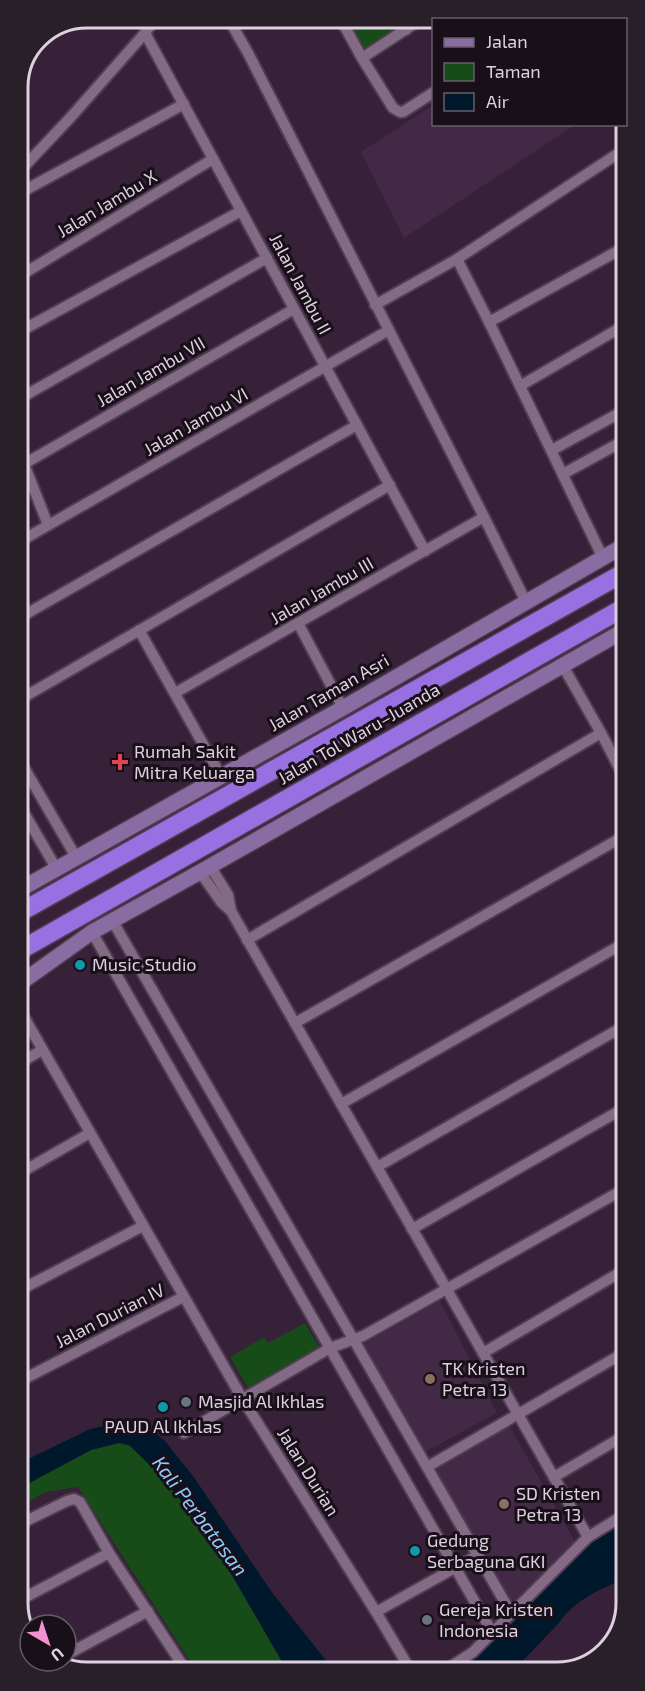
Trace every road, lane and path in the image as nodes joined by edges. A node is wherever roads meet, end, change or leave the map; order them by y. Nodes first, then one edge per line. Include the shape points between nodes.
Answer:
1 (149, 28) edge
2 (234, 28) edge
3 (346, 29) edge
4 (405, 30) edge
5 (145, 33) junction
6 (362, 58) junction
7 (432, 94) edge
8 (184, 104) junction
9 (616, 155) edge
10 (213, 159) junction
11 (29, 161) edge
12 (29, 188) edge
13 (241, 211) junction
14 (616, 252) edge
15 (267, 258) junction
16 (457, 259) junction
17 (29, 270) edge
18 (375, 305) junction
19 (294, 309) junction
20 (489, 322) junction
21 (29, 326) edge
22 (389, 330) junction
23 (616, 330) edge
24 (325, 366) junction
25 (520, 386) junction
26 (29, 393) edge
27 (616, 415) edge
28 (357, 425) junction
29 (616, 445) edge
30 (552, 450) junction
31 (29, 461) edge
32 (563, 474) junction
33 (29, 476) edge
34 (390, 485) junction
35 (484, 517) junction
36 (48, 525) junction
37 (29, 536) edge
38 (616, 550) edge
39 (425, 551) junction
40 (603, 558) junction
41 (616, 577) edge
42 (526, 602) junction
43 (29, 612) edge
44 (616, 612) edge
45 (298, 623) junction
46 (139, 630) junction
47 (616, 636) edge
48 (563, 666) junction
49 (175, 693) junction
50 (29, 694) edge
51 (343, 708) junction
52 (601, 733) junction
53 (616, 762) edge
54 (29, 775) edge
55 (221, 776) junction
56 (29, 820) edge
57 (616, 841) edge
58 (76, 857) junction
59 (56, 868) junction
60 (205, 869) junction
61 (28, 884) edge
62 (28, 908) edge
63 (112, 920) junction
64 (73, 921) junction
65 (92, 932) junction
66 (247, 940) junction
67 (28, 946) edge
68 (616, 948) edge
69 (28, 952) edge
70 (28, 978) edge
71 (295, 1023) junction
72 (28, 1025) edge
73 (616, 1031) edge
74 (42, 1050) junction
75 (28, 1058) edge
76 (341, 1104) junction
77 (616, 1113) edge
78 (90, 1133) junction
79 (376, 1167) junction
80 (28, 1168) edge
81 (616, 1194) edge
82 (143, 1226) junction
83 (412, 1229) junction
84 (616, 1275) edge
85 (28, 1286) edge
86 (447, 1289) junction
87 (183, 1297) junction
88 (354, 1339) junction
89 (330, 1348) junction
90 (483, 1353) junction
91 (616, 1357) edge
92 (28, 1377) edge
93 (242, 1398) junction
94 (517, 1413) junction
95 (184, 1433) dead end
96 (616, 1440) edge
97 (427, 1467) junction
98 (554, 1477) junction
99 (28, 1520) edge
100 (616, 1520) edge
101 (588, 1537) junction
102 (109, 1552) junction
103 (478, 1555) junction
104 (455, 1567) junction
105 (28, 1596) edge
106 (148, 1611) junction
107 (376, 1612) junction
108 (511, 1613) junction
109 (492, 1632) junction
110 (78, 1649) edge
111 (178, 1662) edge
112 (406, 1662) edge
113 (458, 1662) edge

1 - 5 street
2 - 18 street
3 - 6 street
4 - 6 street
5 - 8 street, Jalan Jambu II
5 - 11 street
6 - 7 street via 398,111 403,112
8 - 10 street, Jalan Jambu II
8 - 12 street
9 - 16 street
10 - 13 street, Jalan Jambu II
10 - 17 street, Jalan Jambu X
13 - 15 street, Jalan Jambu II
13 - 21 street
14 - 20 street
15 - 19 street, Jalan Jambu II
15 - 26 street
16 - 18 street
16 - 20 street
18 - 22 street
19 - 24 street, Jalan Jambu II
19 - 31 street, Jalan Jambu VII
20 - 25 street
22 - 24 street, Jalan Jambu VI
22 - 35 street
23 - 25 street
24 - 28 street, Jalan Jambu II
24 - 36 street, Jalan Jambu VI
25 - 30 street
27 - 30 street
28 - 34 street, Jalan Jambu II
28 - 43 street
29 - 32 street
30 - 32 street
32 - 40 street
33 - 36 street
34 - 39 street, Jalan Jambu II
34 - 46 street
35 - 39 street, Jalan Jambu III
35 - 42 street
36 - 37 street, Jalan Jambu VI
38 - 40 main road, Jalan Taman Asri
39 - 45 street, Jalan Jambu III
40 - 42 main road, Jalan Taman Asri
41 - 62 highway, Jalan Tol Waru–Juanda
42 - 51 main road, Jalan Taman Asri
44 - 64 highway, Jalan Tol Waru–Juanda
45 - 49 street, Jalan Jambu III
45 - 51 street
46 - 49 street
46 - 50 street
47 - 48 main road
48 - 52 street
48 - 60 main road
49 - 55 street
51 - 55 main road, Jalan Taman Asri
52 - 53 street
52 - 66 street
54 - 58 street
55 - 58 main road, Jalan Taman Asri
56 - 59 street
57 - 71 street
58 - 59 main road, Jalan Taman Asri
59 - 61 main road, Jalan Taman Asri
60 - 63 main road
60 - 66 street via 228,895 231,911
63 - 65 main road
63 - 88 street
64 - 67 highway, Jalan Tol Waru–Juanda
64 - 69 highway
65 - 70 main road
65 - 89 street
66 - 71 street
68 - 76 street
71 - 76 street
72 - 74 street, Jalan Durian
73 - 79 street
74 - 75 street
74 - 78 street, Jalan Durian
76 - 79 street
77 - 83 street
78 - 80 street
78 - 82 street, Jalan Durian
79 - 83 street
81 - 86 street
82 - 85 street
82 - 87 street, Jalan Durian
83 - 86 street
84 - 90 street
86 - 88 street
86 - 90 street
87 - 92 street, Jalan Durian IV
87 - 93 street, Jalan Durian
88 - 89 street
88 - 97 street
89 - 93 street
89 - 104 street
90 - 94 street
91 - 94 street
93 - 95 street
93 - 107 street, Jalan Durian
94 - 97 street
94 - 98 street
96 - 98 street
97 - 103 street
98 - 101 street
99 - 102 street via 76,1499
100 - 101 street
101 - 108 street
102 - 105 street
102 - 106 street
103 - 104 street
103 - 108 street
104 - 107 street
104 - 109 street
106 - 110 street
106 - 111 street
107 - 112 street, Jalan Durian
108 - 109 street
109 - 113 street

